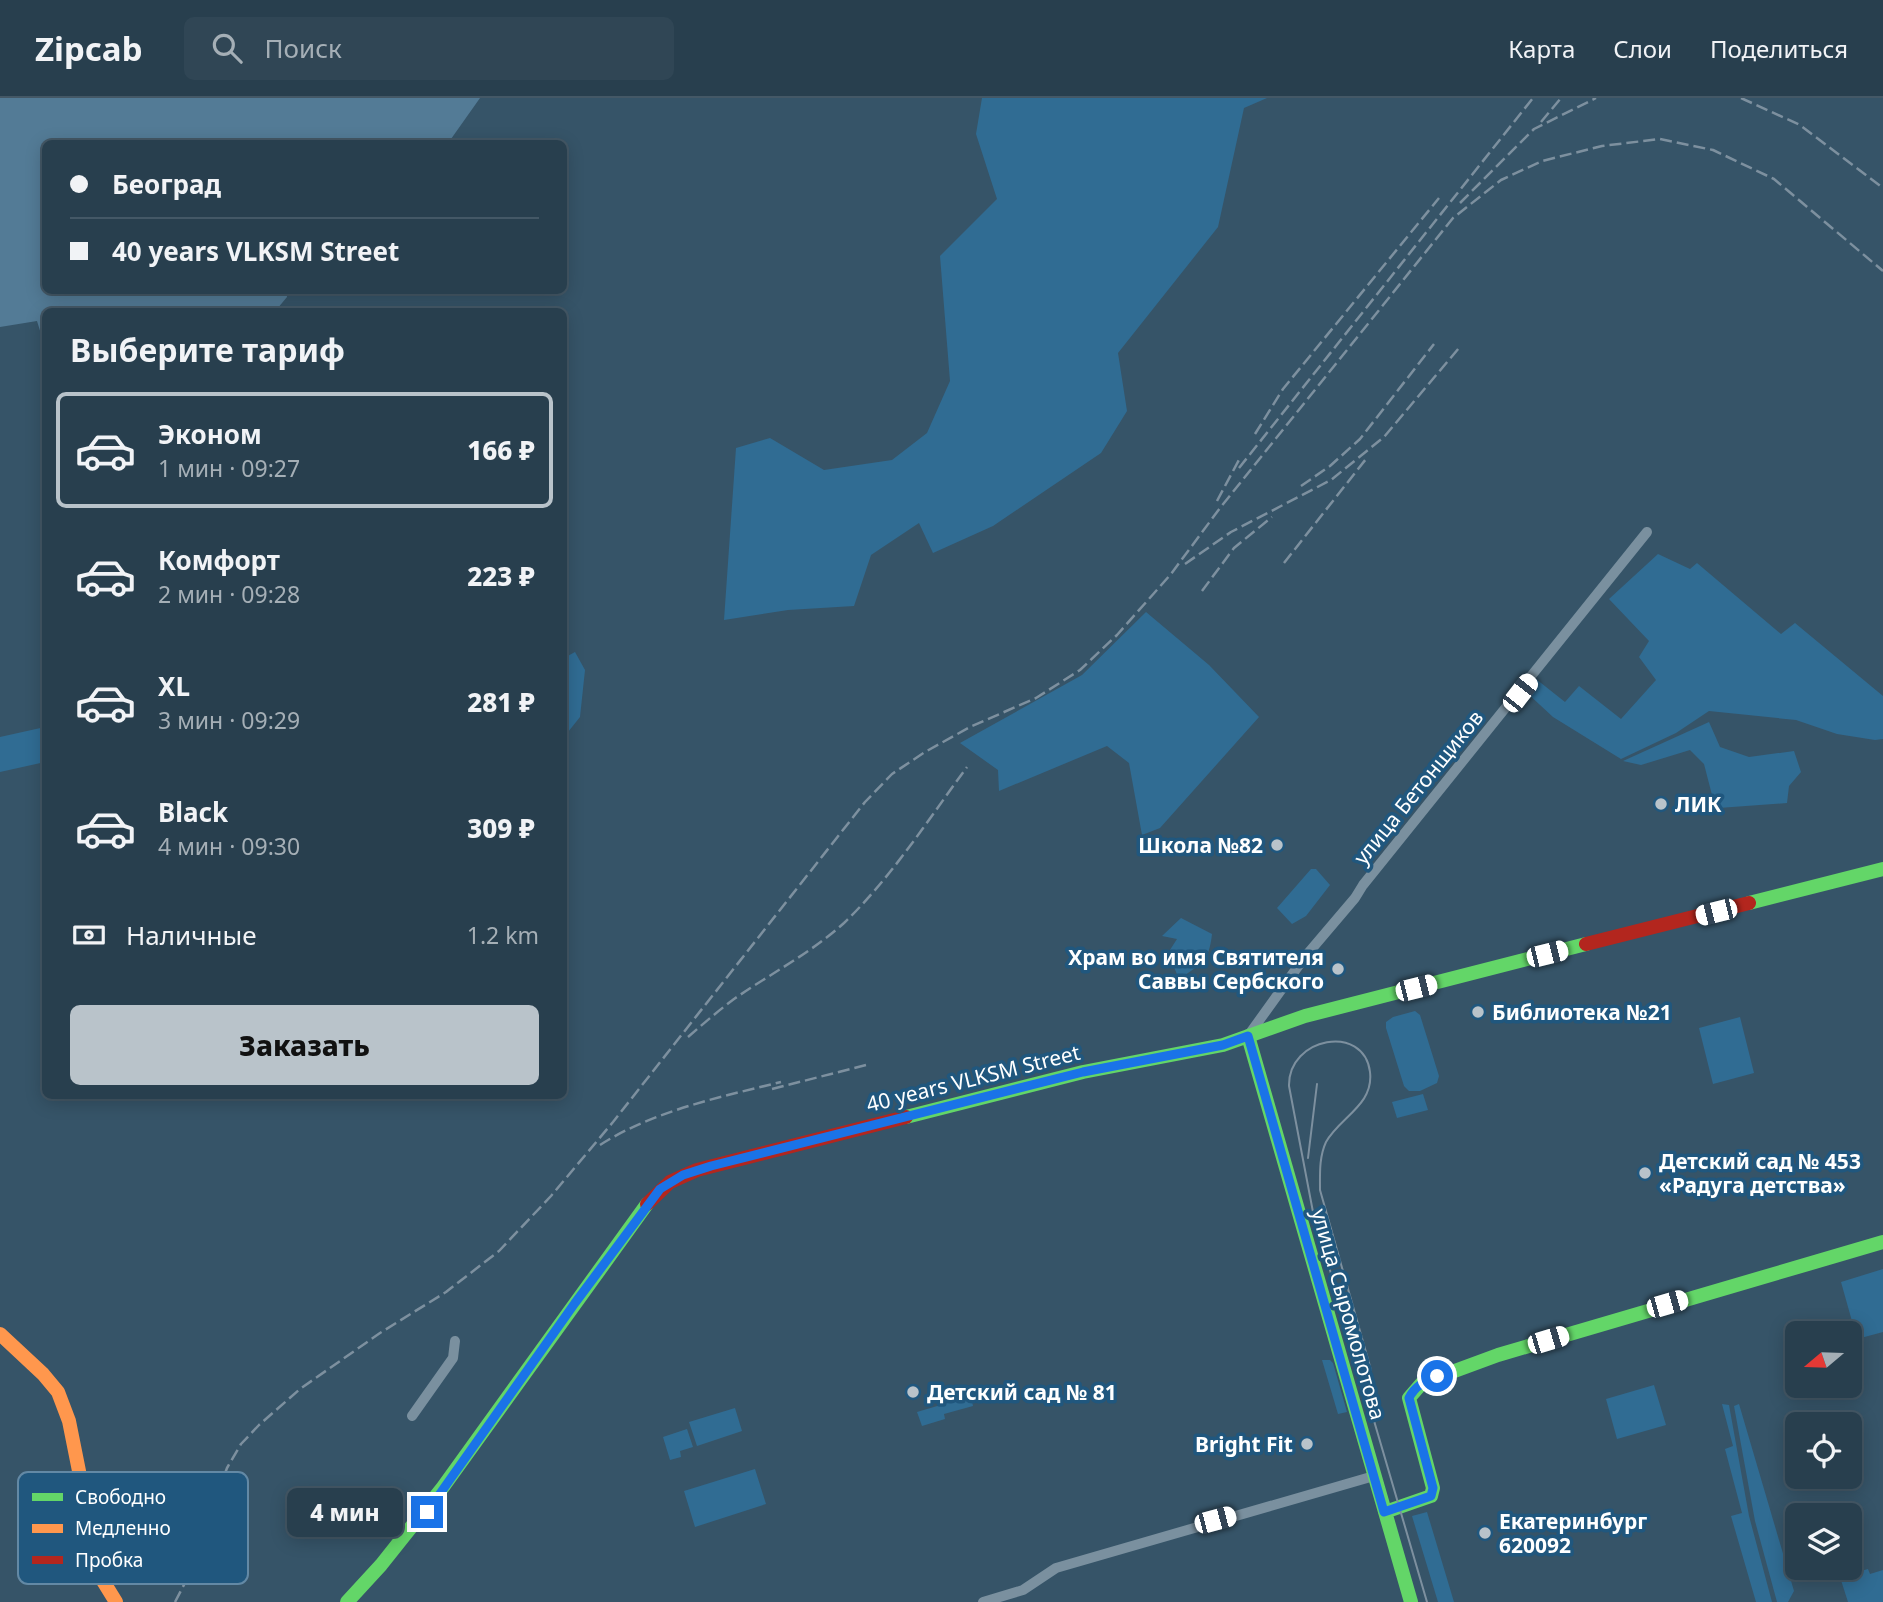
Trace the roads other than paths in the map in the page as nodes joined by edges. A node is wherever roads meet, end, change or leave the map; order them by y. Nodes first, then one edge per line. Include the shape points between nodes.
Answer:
1 (1647, 532) dead end
2 (1883, 869) edge
3 (1248, 1036) junction
4 (1883, 1242) edge
5 (0, 1334) edge
6 (455, 1341) dead end
7 (412, 1416) dead end
8 (79, 1472) edge
9 (1374, 1476) junction
10 (1384, 1512) junction
11 (105, 1584) edge
12 (116, 1602) edge
13 (347, 1602) edge
14 (983, 1602) edge
15 (1411, 1602) edge

1 - 3 street, улица Бетонщиков via 1304,958
2 - 3 main road, 40 years VLKSM Street via 1305,1016
3 - 9 main road, улица Сыромолотова
3 - 13 main road, 40 years VLKSM Street via 1083,1072 711,1166 660,1189 427,1512
4 - 10 main road via 1498,1356 1422,1383 1409,1398 1433,1488 1431,1496
5 - 8 main road via 58,1392
6 - 7 street via 453,1358
9 - 10 main road, улица Сыромолотова
9 - 14 street via 1056,1568 1023,1590
10 - 15 main road, улица Сыромолотова
11 - 12 main road

